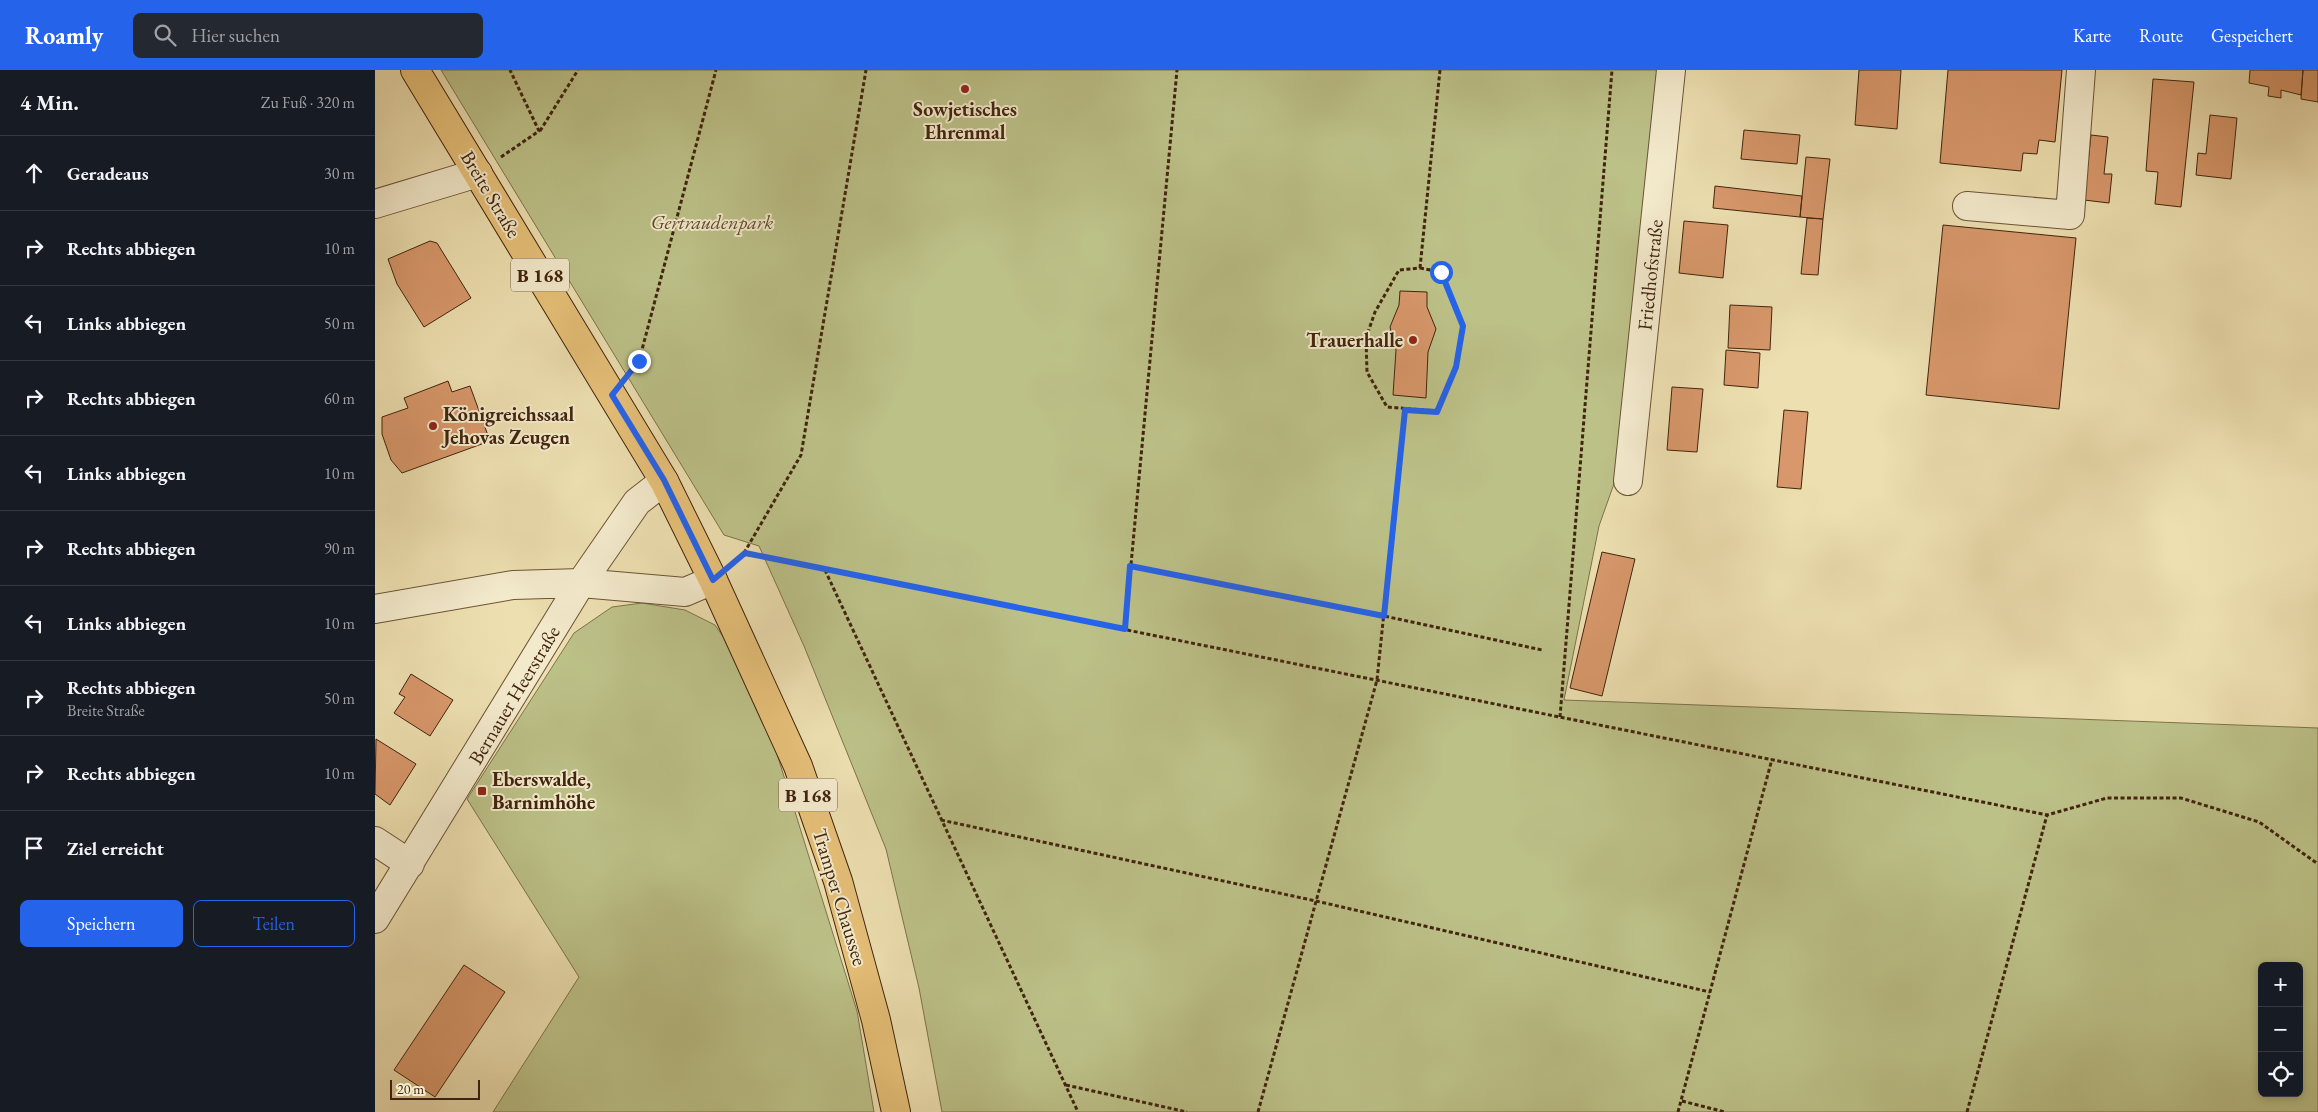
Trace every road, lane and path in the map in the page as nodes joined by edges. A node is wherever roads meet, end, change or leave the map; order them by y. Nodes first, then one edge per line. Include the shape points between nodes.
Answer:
1 (415, 70) edge
2 (510, 70) edge
3 (578, 70) edge
4 (716, 70) edge
5 (866, 70) edge
6 (1177, 70) edge
7 (1440, 70) edge
8 (1612, 70) edge
9 (1671, 70) edge
10 (2081, 70) edge
11 (539, 131) junction
12 (478, 173) junction
13 (375, 204) edge
14 (1967, 206) dead end
15 (1420, 268) junction
16 (612, 395) junction
17 (1405, 410) junction
18 (664, 480) junction
19 (1628, 480) dead end
20 (745, 553) junction
21 (1130, 566) junction
22 (825, 569) junction
23 (713, 580) junction
24 (581, 583) junction
25 (375, 609) edge
26 (1384, 616) junction
27 (1125, 629) junction
28 (1543, 650) dead end
29 (1377, 680) junction
30 (1560, 717) junction
31 (1772, 760) junction
32 (2047, 814) junction
33 (941, 820) junction
34 (375, 841) edge
35 (410, 864) junction
36 (2318, 864) edge
37 (1316, 901) junction
38 (375, 919) edge
39 (1711, 992) junction
40 (1065, 1085) junction
41 (1682, 1101) junction
42 (896, 1112) edge
43 (1078, 1112) edge
44 (1187, 1112) edge
45 (1258, 1112) edge
46 (1679, 1112) edge
47 (1725, 1112) edge
48 (1967, 1112) edge

1 - 12 main road, Breite Straße / B 168
2 - 11 path
3 - 11 path
4 - 16 path via 639,361
5 - 20 path via 801,455
6 - 21 path
7 - 15 path
8 - 30 path
9 - 19 street, Friedhofstraße
10 - 14 street via 2069,215
11 - 12 path
12 - 13 street
12 - 16 main road, Breite Straße / B 168
15 - 17 path via 1399,270 1375,312 1366,338 1367,372 1387,407
15 - 17 path via 1441,272 1463,326 1456,367 1437,412
16 - 18 main road, Breite Straße / B 168
17 - 26 path
18 - 23 main road, Breite Straße / B 168
18 - 24 street, Bernauer Heerstraße via 637,502
20 - 22 path
20 - 23 path
21 - 26 path
21 - 27 path
22 - 27 path
22 - 33 path
23 - 24 street via 685,592
23 - 42 main road, Tramper Chaussee / B 168 via 798,766 838,881 876,1020
24 - 25 street via 513,585
24 - 35 street, Bernauer Heerstraße
26 - 28 path
26 - 29 path
27 - 29 path
29 - 30 path
29 - 37 path
30 - 31 path
31 - 32 path
31 - 39 path
32 - 36 path via 2107,798 2181,798 2259,822
32 - 48 path
33 - 37 path
33 - 40 path
34 - 35 street
35 - 38 street, Bernauer Heerstraße
37 - 39 path
37 - 45 path
39 - 41 path
40 - 43 path
40 - 44 path
41 - 46 path
41 - 47 path

